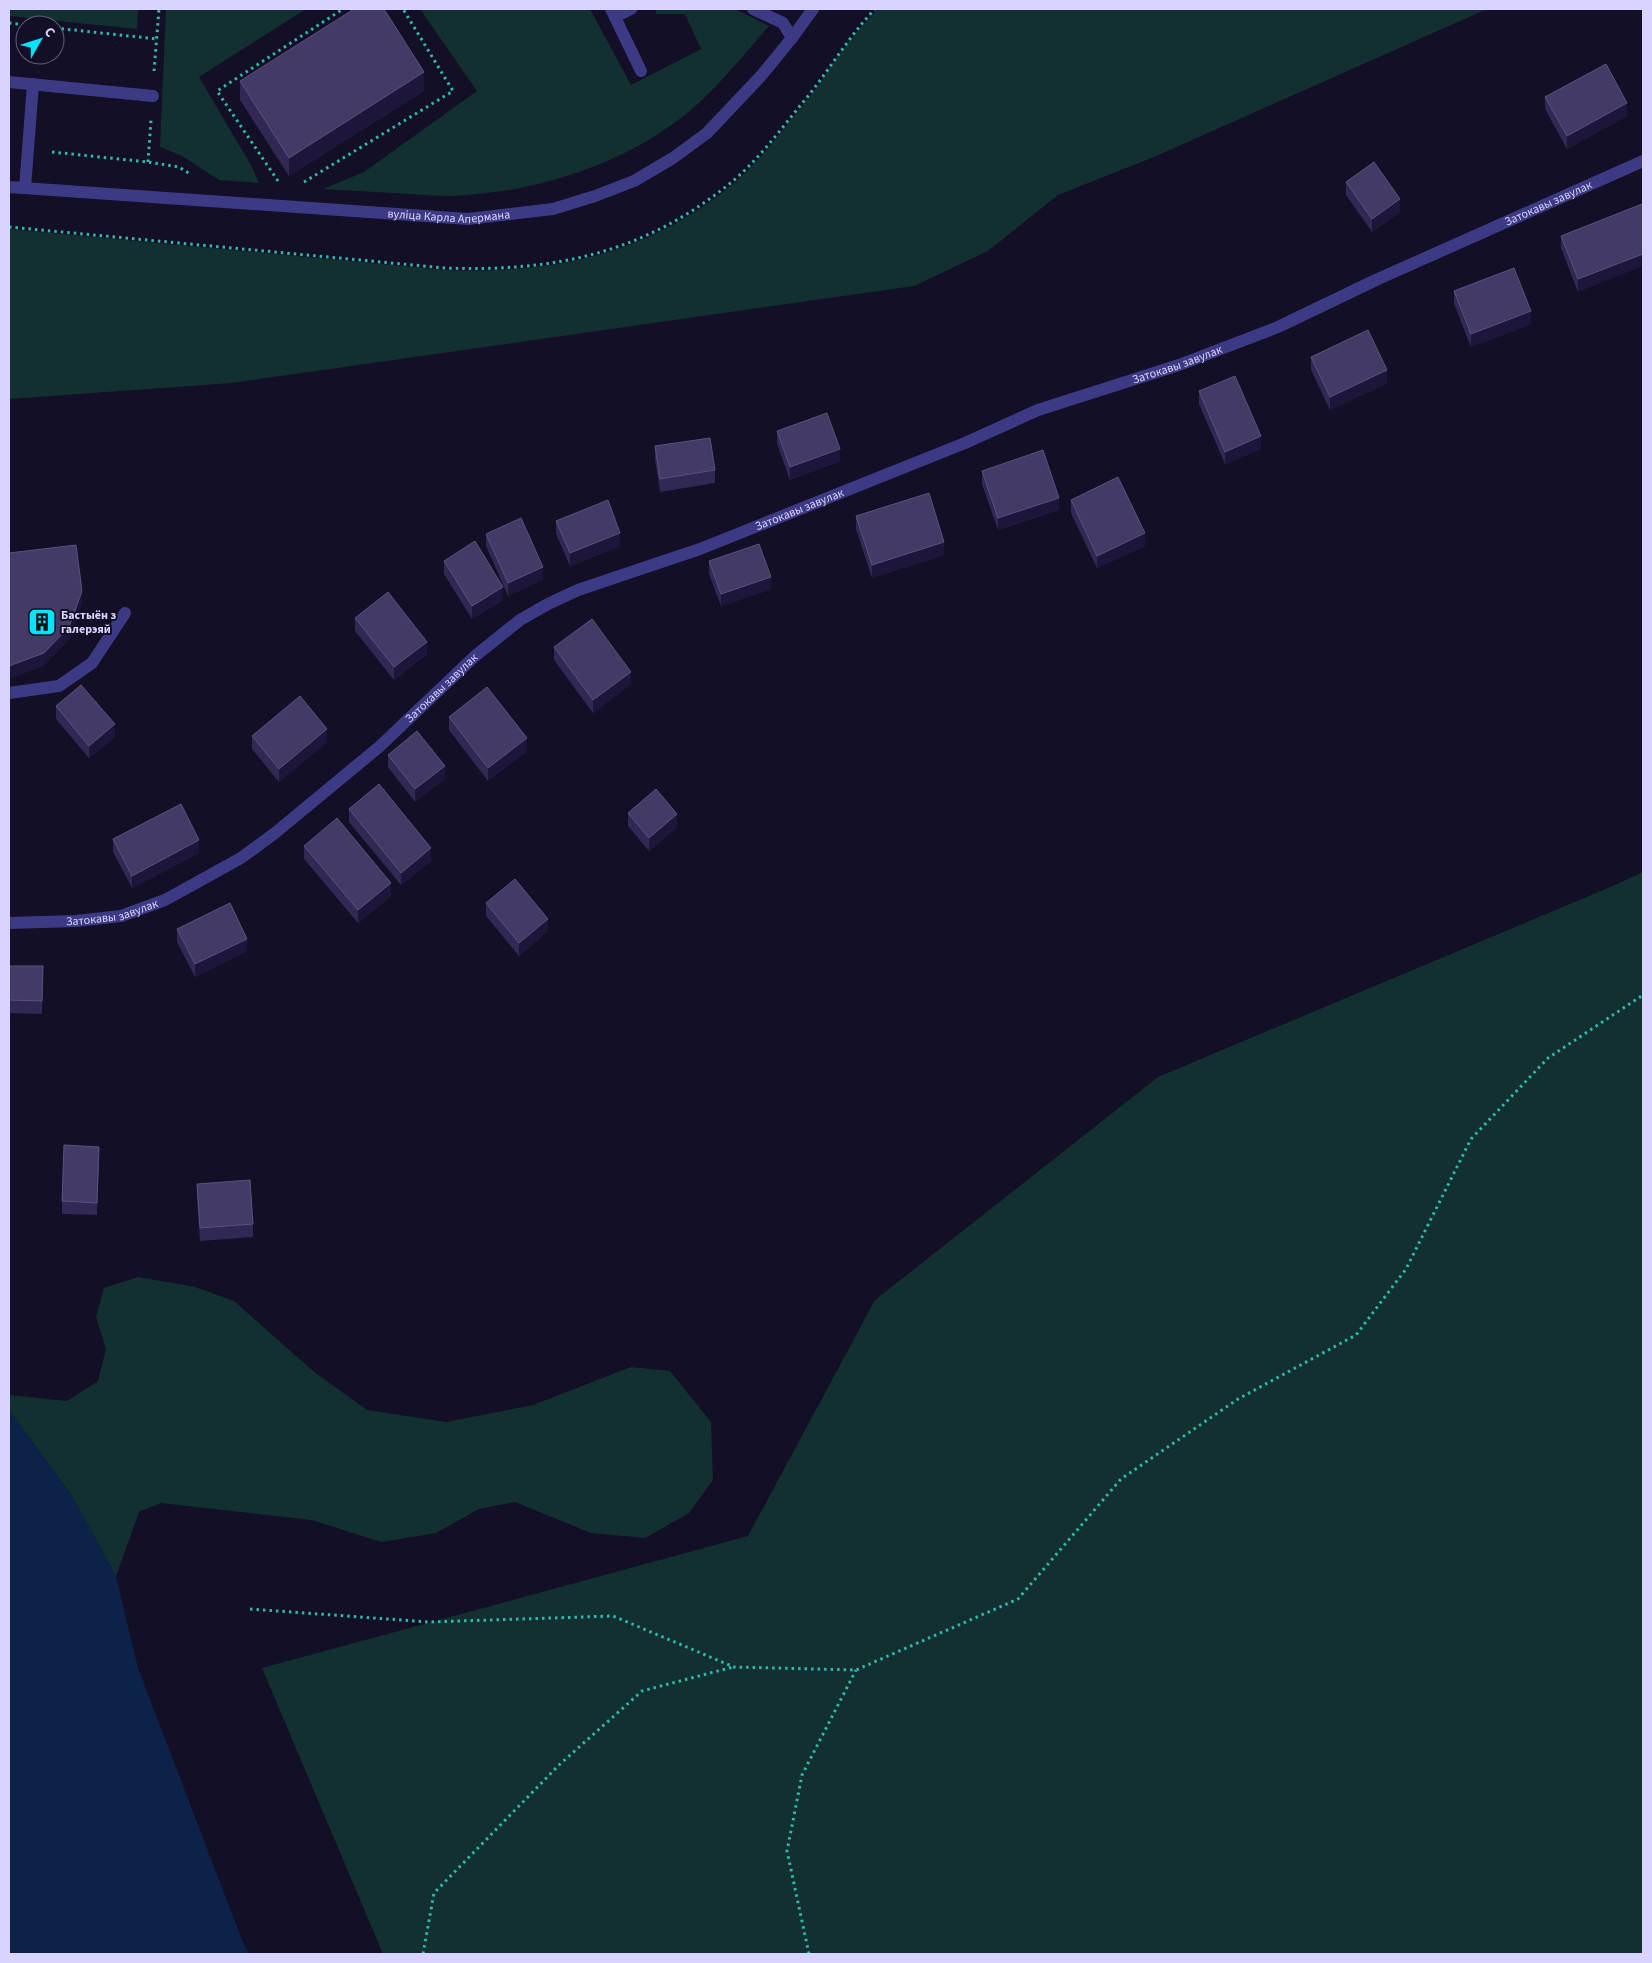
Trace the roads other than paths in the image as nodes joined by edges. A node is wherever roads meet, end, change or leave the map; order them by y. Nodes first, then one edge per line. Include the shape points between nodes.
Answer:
1 (631, 9) edge
2 (753, 9) edge
3 (813, 9) edge
4 (613, 13) edge
5 (792, 38) junction
6 (641, 70) dead end
7 (9, 82) edge
8 (32, 84) junction
9 (153, 96) dead end
10 (1643, 161) edge
11 (9, 187) edge
12 (25, 188) junction
13 (125, 614) dead end
14 (9, 693) edge
15 (9, 923) edge

1 - 4 street
2 - 5 street via 783,23
3 - 5 street, вуліца Карла Апермана
4 - 6 street
5 - 12 street, вуліца Карла Апермана via 731,110 707,133 634,181 553,209 468,219
7 - 8 street
8 - 9 street
8 - 12 street
10 - 15 street, Затокавы завулак via 1278,326 1179,365 1038,410 718,542 578,590 520,620 475,656 379,747 241,858 165,900 121,916
11 - 12 street, вуліца Карла Апермана
13 - 14 street via 92,663 59,686

